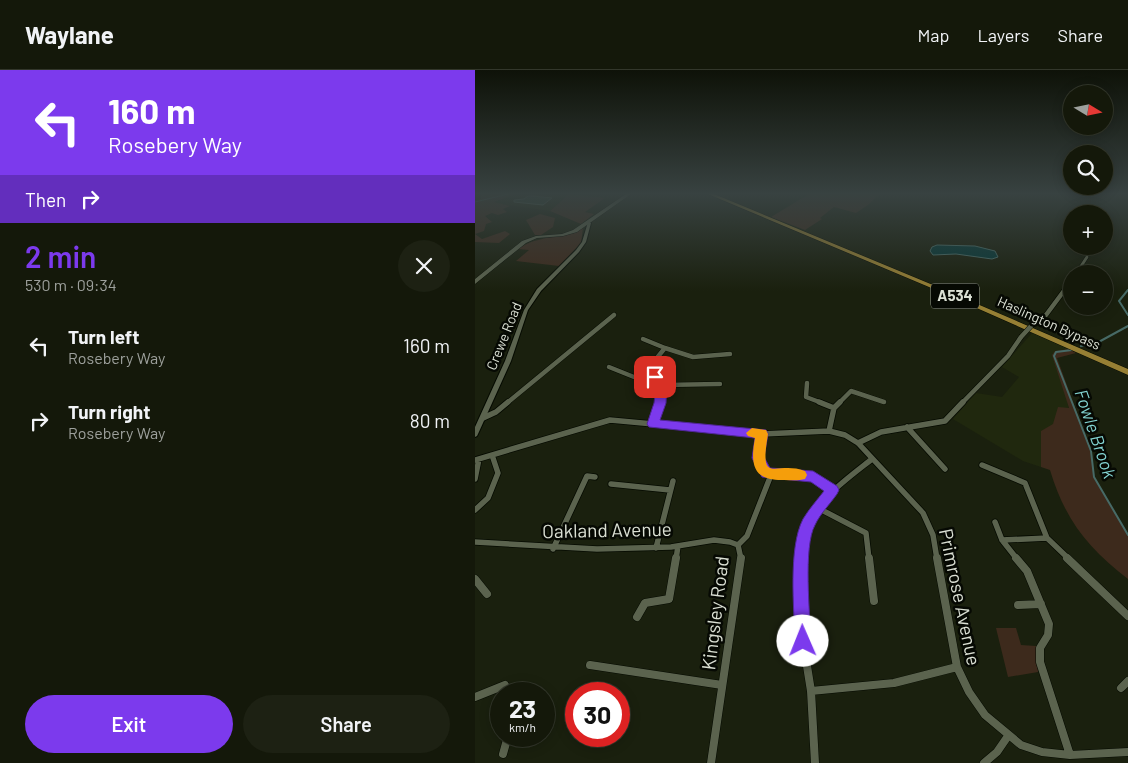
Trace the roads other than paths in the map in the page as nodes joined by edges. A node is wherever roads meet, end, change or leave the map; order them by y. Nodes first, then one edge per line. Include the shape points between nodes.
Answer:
1 (583, 226) edge
2 (588, 226) edge
3 (788, 226) edge
4 (1087, 257) dead end
5 (1082, 265) edge
6 (475, 282) edge
7 (1063, 292) edge
8 (614, 315) dead end
9 (643, 339) dead end
10 (665, 348) junction
11 (730, 354) dead end
12 (609, 367) dead end
13 (1128, 372) edge
14 (655, 377) junction
15 (807, 383) dead end
16 (720, 384) dead end
17 (662, 385) junction
18 (884, 402) dead end
19 (834, 408) junction
20 (483, 418) junction
21 (653, 424) junction
22 (907, 427) junction
23 (829, 431) junction
24 (475, 434) edge
25 (762, 434) junction
26 (858, 443) junction
27 (492, 455) junction
28 (477, 459) edge
29 (872, 459) junction
30 (982, 465) dead end
31 (945, 469) dead end
32 (771, 475) junction
33 (595, 477) dead end
34 (475, 479) edge
35 (673, 481) dead end
36 (611, 484) dead end
37 (670, 490) junction
38 (833, 490) junction
39 (818, 508) junction
40 (475, 510) edge
41 (995, 522) dead end
42 (1047, 538) junction
43 (1002, 540) junction
44 (475, 542) edge
45 (738, 545) junction
46 (678, 546) junction
47 (656, 548) junction
48 (553, 550) junction
49 (475, 579) edge
50 (487, 594) dead end
51 (874, 601) dead end
52 (1041, 604) junction
53 (1018, 605) dead end
54 (1128, 616) edge
55 (637, 617) dead end
56 (590, 665) dead end
57 (957, 667) junction
58 (1128, 681) edge
59 (722, 686) junction
60 (1121, 688) dead end
61 (811, 691) junction
62 (490, 692) edge
63 (475, 697) edge
64 (1008, 736) junction
65 (505, 747) edge
66 (1128, 752) edge
67 (503, 754) dead end
68 (1070, 755) junction
69 (711, 763) edge
70 (815, 763) edge
71 (984, 763) edge

1 - 6 main road via 568,234 536,237 524,242
2 - 20 street, Crewe Road via 578,251 539,290 526,310
3 - 13 highway, Haslington Bypass / A534
4 - 5 street
7 - 22 street, bridge via 1047,315 1032,325 1008,356 945,421
8 - 20 street via 496,412
9 - 10 street
10 - 11 street via 693,357
10 - 14 street via 656,360
12 - 14 street via 639,378
14 - 17 street
15 - 19 street via 806,397
16 - 17 street
17 - 21 street
18 - 19 street via 851,391
19 - 23 street
20 - 24 street, Crewe Road
21 - 25 street, Primrose Avenue
21 - 27 street, Primrose Avenue via 605,420
22 - 26 street via 881,432
22 - 31 street
23 - 25 street, Primrose Avenue
23 - 26 street, Primrose Avenue
25 - 32 street via 758,458 763,470
26 - 29 street, Primrose Avenue
27 - 28 street, Primrose Avenue
27 - 40 street via 498,473 488,498
28 - 34 street
29 - 38 street
29 - 57 street, Primrose Avenue via 923,513 933,535
30 - 42 street via 1025,483
32 - 38 street via 813,477
32 - 45 street, Kingsley Road via 747,536
33 - 48 street via 587,476
35 - 37 street
36 - 37 street
37 - 47 street
38 - 39 street
39 - 51 street via 866,533
39 - 61 street via 804,535 802,576 803,641
41 - 43 street
42 - 43 street
42 - 54 street
43 - 52 street via 1027,571
44 - 48 street, Oakland Avenue
45 - 46 street, Oakland Avenue via 722,539
45 - 59 street, Kingsley Road via 742,562
46 - 47 street, Oakland Avenue
46 - 55 street via 669,599 645,603
47 - 48 street, Oakland Avenue
49 - 50 street
52 - 53 street
52 - 68 street via 1049,624 1048,635 1041,648 1043,676
56 - 59 street
57 - 61 street via 894,683
57 - 64 street, Primrose Avenue via 985,715
58 - 60 street
59 - 69 street, Kingsley Road
61 - 70 street
62 - 63 street
64 - 68 street, Primrose Avenue via 1021,745 1043,752
64 - 71 street
65 - 67 street
66 - 68 street, Primrose Avenue

